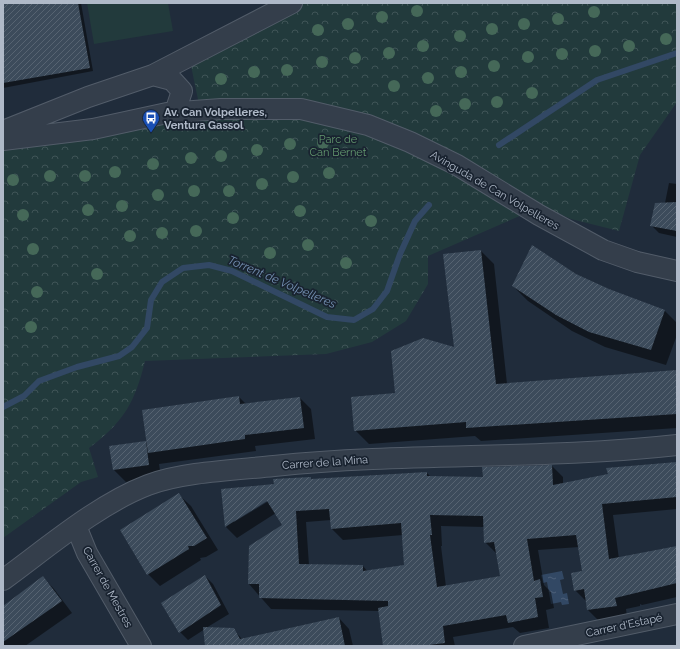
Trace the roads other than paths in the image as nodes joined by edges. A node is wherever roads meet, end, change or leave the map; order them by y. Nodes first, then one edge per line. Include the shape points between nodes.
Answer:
1 (292, 3) edge
2 (162, 78) junction
3 (88, 97) junction
4 (175, 112) junction
5 (93, 129) junction
6 (3, 131) edge
7 (3, 140) edge
8 (677, 272) edge
9 (677, 445) edge
10 (76, 526) junction
11 (3, 580) edge
12 (677, 614) edge
13 (141, 646) edge
14 (524, 646) edge

1 - 2 street via 200,50
2 - 3 street
2 - 4 street via 182,91
3 - 5 street via 82,115
3 - 6 street
4 - 5 street, Avinguda de Can Volpelleres
4 - 8 street, Avinguda de Can Volpelleres via 221,108 308,110 368,125 457,165 490,187 603,250
5 - 7 street, Avinguda de Can Volpelleres
9 - 10 street, Carrer de la Mina via 625,451 327,461 224,471 148,485 114,502
10 - 11 street, Carrer de la Mina
10 - 13 street, Carrer de Mestres via 86,552
12 - 14 street, Carrer d'Estapé

